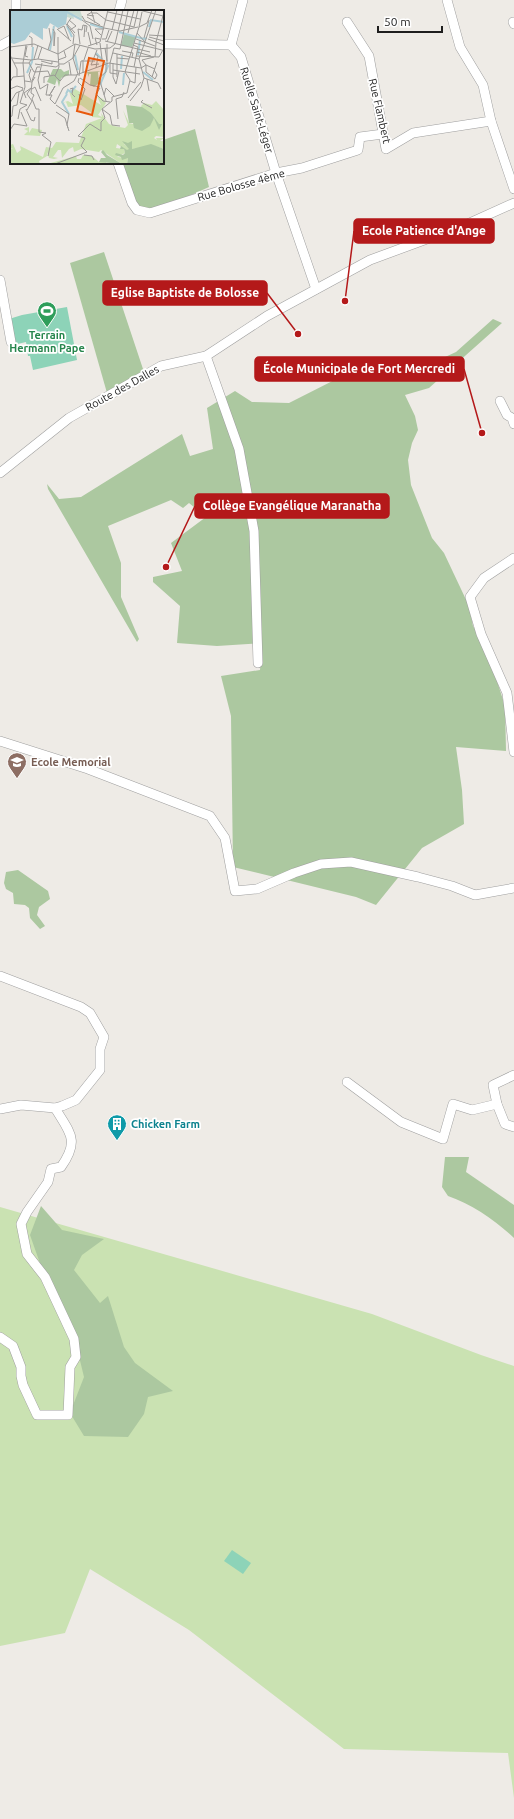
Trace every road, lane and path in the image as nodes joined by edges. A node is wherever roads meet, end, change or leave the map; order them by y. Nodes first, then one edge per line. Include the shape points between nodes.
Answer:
1 (122, 0) edge
2 (243, 0) edge
3 (447, 0) edge
4 (119, 10) edge
5 (347, 22) dead end
6 (10, 41) edge
7 (164, 44) edge
8 (231, 45) junction
9 (0, 46) edge
10 (491, 121) junction
11 (383, 134) junction
12 (118, 164) edge
13 (276, 173) junction
14 (514, 189) edge
15 (514, 203) edge
16 (0, 280) edge
17 (316, 289) junction
18 (11, 342) dead end
19 (206, 356) junction
20 (500, 401) dead end
21 (514, 424) edge
22 (0, 473) edge
23 (514, 558) edge
24 (258, 662) dead end
25 (0, 742) edge
26 (514, 752) edge
27 (514, 888) edge
28 (0, 976) edge
29 (514, 1075) edge
30 (347, 1082) dead end
31 (497, 1104) junction
32 (55, 1108) junction
33 (0, 1109) edge
34 (514, 1127) edge
35 (0, 1337) edge

1 - 4 street
2 - 8 street
3 - 10 street via 460,47 483,85
5 - 11 street, Rue Flambert via 369,56
6 - 9 street
7 - 8 street
8 - 13 street, Ruelle Saint-Léger via 241,56
10 - 11 street, Rue Flambert via 413,133 386,149
10 - 14 street
11 - 13 street, Rue Bolosse 4ème via 360,137 358,150 302,168
12 - 13 street, Rue Bolosse 4ème via 132,203 137,210 150,213
13 - 17 street, Ruelle Saint-Léger
15 - 17 street, Route des Dalles via 465,225 370,260
16 - 18 street
17 - 19 street, Route des Dalles via 267,316
19 - 22 street, Route des Dalles via 161,366 68,418
19 - 24 street via 239,449 254,531
20 - 21 street
23 - 26 street via 484,578 470,597 481,634 506,693
25 - 27 street via 88,769 210,816 225,838 235,891 257,889 320,864 350,862 418,877 476,895
28 - 32 street via 81,1007 90,1013 104,1037 100,1049 100,1070 76,1100
29 - 31 street via 493,1085
30 - 31 street via 401,1122 443,1139 453,1104 472,1110
31 - 34 street via 505,1124
32 - 33 street via 21,1105
32 - 35 street via 71,1135 72,1148 62,1167 51,1169 48,1182 26,1212 21,1224 29,1258 42,1272 74,1339 76,1357 70,1367 68,1415 37,1415 23,1385 21,1367 13,1346

